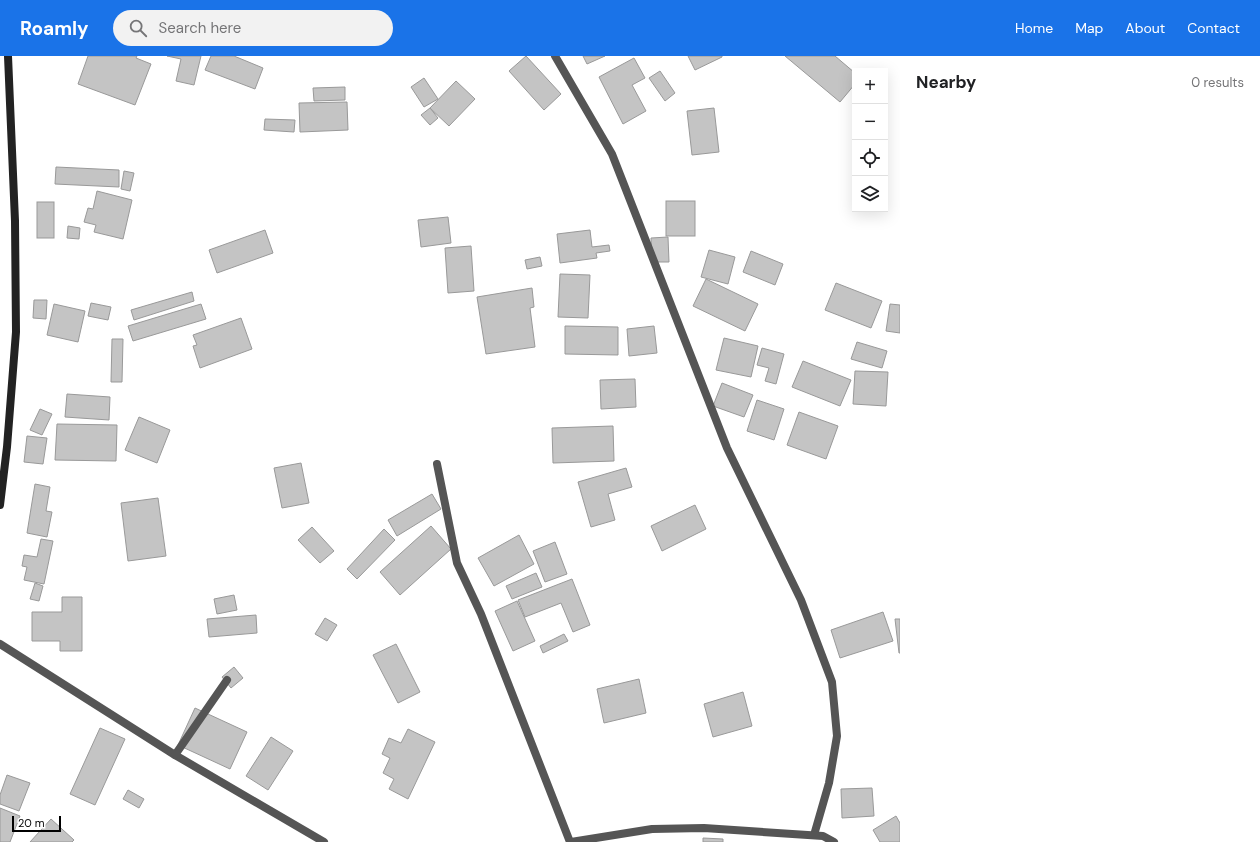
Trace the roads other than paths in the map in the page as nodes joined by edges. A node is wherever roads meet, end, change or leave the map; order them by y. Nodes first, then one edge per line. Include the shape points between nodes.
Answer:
1 (8, 56) edge
2 (555, 56) edge
3 (437, 464) dead end
4 (0, 505) edge
5 (0, 644) edge
6 (227, 680) dead end
7 (175, 755) junction
8 (814, 835) junction
9 (324, 842) edge
10 (570, 842) edge
11 (834, 842) edge

1 - 4 street via 15,221 16,332
2 - 8 street via 612,154 727,448 801,600 832,682 837,736 829,783
3 - 10 street via 457,563 481,614
5 - 7 street
6 - 7 street
7 - 9 street
8 - 10 street via 704,828 652,829
8 - 11 street via 823,836

